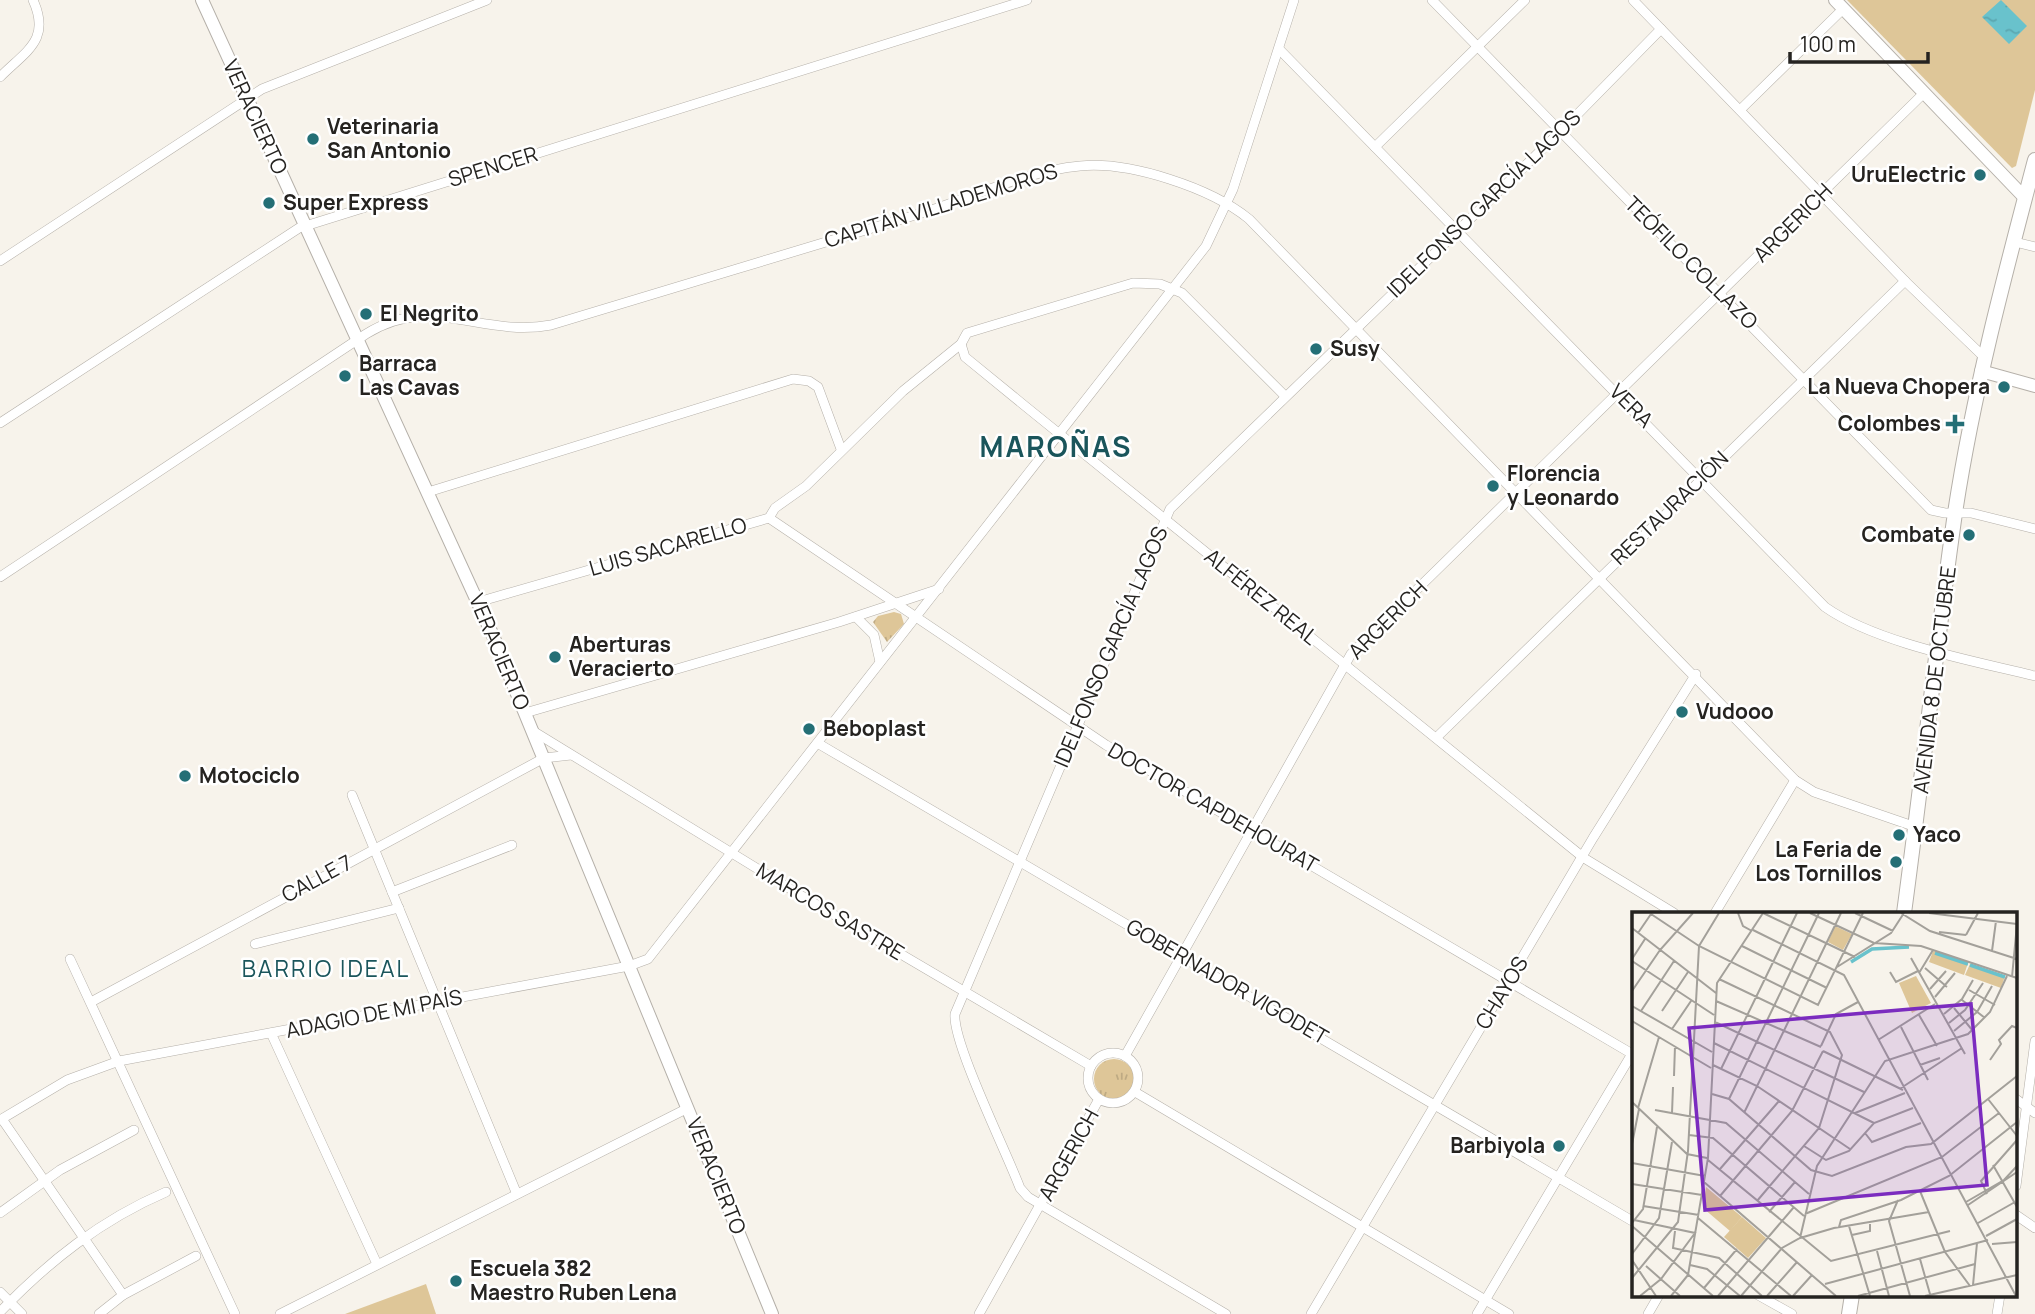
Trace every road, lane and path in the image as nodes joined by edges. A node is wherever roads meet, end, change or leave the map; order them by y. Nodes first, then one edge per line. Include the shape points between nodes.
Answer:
1 (33, 0) edge
2 (202, 0) edge
3 (1027, 0) edge
4 (1294, 0) edge
5 (1432, 0) edge
6 (1525, 0) edge
7 (1633, 0) edge
8 (481, 1) edge
9 (1839, 5) edge
10 (1661, 29) junction
11 (1478, 47) junction
12 (1279, 49) junction
13 (0, 77) edge
14 (1923, 94) junction
15 (246, 98) junction
16 (1740, 110) junction
17 (1561, 131) junction
18 (1375, 147) junction
19 (2035, 160) edge
20 (1822, 194) junction
21 (2025, 198) junction
22 (1227, 203) junction
23 (305, 226) junction
24 (1457, 229) junction
25 (2015, 242) junction
26 (2035, 247) edge
27 (0, 261) edge
28 (1905, 281) junction
29 (1174, 289) junction
30 (1720, 294) junction
31 (1355, 328) junction
32 (358, 340) junction
33 (961, 344) junction
34 (1983, 365) junction
35 (1805, 378) junction
36 (2035, 386) edge
37 (1619, 394) junction
38 (1285, 396) junction
39 (0, 423) edge
40 (1060, 434) junction
41 (841, 449) junction
42 (1702, 478) junction
43 (428, 492) junction
44 (1518, 492) junction
45 (1955, 513) junction
46 (769, 518) junction
47 (1164, 518) junction
48 (2035, 529) edge
49 (1600, 576) junction
50 (0, 577) edge
51 (939, 589) junction
52 (478, 602) junction
53 (894, 603) junction
54 (856, 617) junction
55 (916, 618) junction
56 (1939, 652) junction
57 (880, 662) junction
58 (1344, 664) junction
59 (1696, 674) junction
60 (2035, 676) edge
61 (525, 713) junction
62 (1078, 727) junction
63 (533, 731) junction
64 (1437, 737) junction
65 (819, 744) junction
66 (571, 755) junction
67 (544, 758) junction
68 (1796, 779) junction
69 (352, 795) dead end
70 (1916, 827) junction
71 (1252, 831) junction
72 (513, 845) dead end
73 (374, 848) junction
74 (733, 854) junction
75 (1584, 858) junction
76 (1019, 862) junction
77 (392, 892) junction
78 (399, 908) junction
79 (1672, 912) edge
80 (1716, 912) edge
81 (1903, 912) edge
82 (255, 944) dead end
83 (1182, 955) junction
84 (70, 959) dead end
85 (629, 966) junction
86 (1510, 981) junction
87 (965, 992) junction
88 (92, 1002) junction
89 (438, 1002) junction
90 (271, 1033) junction
91 (2035, 1041) edge
92 (1632, 1052) edge
93 (1125, 1056) junction
94 (1632, 1056) edge
95 (119, 1061) junction
96 (1091, 1066) junction
97 (1135, 1093) junction
98 (1099, 1099) junction
99 (2018, 1100) edge
100 (1436, 1105) junction
101 (2026, 1106) junction
102 (688, 1108) junction
103 (2035, 1113) edge
104 (1, 1120) edge
105 (134, 1130) dead end
106 (2018, 1170) edge
107 (1560, 1177) junction
108 (44, 1180) junction
109 (166, 1192) dead end
110 (516, 1192) junction
111 (1042, 1205) junction
112 (0, 1213) edge
113 (2018, 1216) edge
114 (1632, 1221) edge
115 (1362, 1227) junction
116 (2035, 1228) edge
117 (83, 1237) junction
118 (196, 1256) dead end
119 (377, 1264) junction
120 (0, 1292) edge
121 (123, 1295) junction
122 (1658, 1296) edge
123 (1760, 1296) edge
124 (1852, 1296) edge
125 (2000, 1296) edge
126 (1485, 1300) junction
127 (10, 1302) junction
128 (0, 1312) edge
129 (22, 1314) edge
130 (99, 1314) edge
131 (235, 1314) edge
132 (280, 1314) edge
133 (772, 1314) edge
134 (979, 1314) edge
135 (1226, 1314) edge
136 (1311, 1314) edge
137 (1477, 1314) edge
138 (1509, 1314) edge
139 (1648, 1314) edge
140 (1791, 1314) edge
141 (1849, 1314) edge
142 (1997, 1314) edge

1 - 13 street via 41,17 40,33
2 - 15 street, VERACIERTO
3 - 23 street, SPENCER
4 - 12 street
5 - 11 street, TEÓFILO COLLAZO
6 - 11 street
7 - 10 street
8 - 15 street
9 - 14 street
9 - 16 street
10 - 16 street
10 - 17 street, IDELFONSO GARCÍA LAGOS
11 - 17 street, TEÓFILO COLLAZO
11 - 18 street
12 - 18 street, VERA
12 - 22 street
14 - 20 street, ARGERICH
14 - 21 street
15 - 23 street, VERACIERTO
15 - 27 street
16 - 20 street
17 - 24 street, IDELFONSO GARCÍA LAGOS
17 - 30 street, TEÓFILO COLLAZO
18 - 24 street, VERA
19 - 21 main road, AVENIDA 8 DE OCTUBRE
20 - 28 street
20 - 30 street, ARGERICH
21 - 25 main road, AVENIDA 8 DE OCTUBRE
22 - 29 street via 1206,246
22 - 31 street, CAPITÁN VILLADEMOROS via 1250,219
22 - 32 street, CAPITÁN VILLADEMOROS via 1119,167 1080,166 551,325 509,330 422,315
23 - 32 street, VERACIERTO
23 - 39 street, SPENCER
24 - 31 street, IDELFONSO GARCÍA LAGOS
24 - 37 street, VERA
25 - 26 street
25 - 34 main road, AVENIDA 8 DE OCTUBRE
28 - 34 street
28 - 35 street, RESTAURACIÓN
29 - 33 street, LUIS SACARELLO via 1154,283 1133,284 972,331
29 - 38 street
29 - 40 street
30 - 35 street, TEÓFILO COLLAZO
30 - 37 street, ARGERICH
31 - 38 street, IDELFONSO GARCÍA LAGOS
31 - 44 street, CAPITÁN VILLADEMOROS
32 - 43 street, VERACIERTO
32 - 50 street, CAPITÁN VILLADEMOROS
33 - 40 street, ALFÉREZ REAL via 965,356
33 - 41 street, LUIS SACARELLO
34 - 36 street
34 - 45 main road, AVENIDA 8 DE OCTUBRE
35 - 42 street, RESTAURACIÓN
35 - 45 street, TEÓFILO COLLAZO via 1931,510
37 - 42 street, VERA
37 - 44 street, ARGERICH
38 - 47 street, IDELFONSO GARCÍA LAGOS
40 - 47 street, ALFÉREZ REAL
40 - 51 street
41 - 43 street via 818,387 793,379
41 - 46 street, LUIS SACARELLO
42 - 49 street, RESTAURACIÓN
42 - 56 street, VERA via 1825,607 1850,621
43 - 52 street, VERACIERTO
44 - 49 street, CAPITÁN VILLADEMOROS
44 - 58 street, ARGERICH
45 - 48 street, TEÓFILO COLLAZO
45 - 56 main road, AVENIDA 8 DE OCTUBRE
46 - 52 street, LUIS SACARELLO
46 - 53 street, DOCTOR CAPDEHOURAT
47 - 58 street, ALFÉREZ REAL
47 - 62 street, IDELFONSO GARCÍA LAGOS
49 - 59 street, CAPITÁN VILLADEMOROS
49 - 64 street, RESTAURACIÓN
51 - 53 street
51 - 55 street
52 - 61 street, VERACIERTO
53 - 54 street
53 - 55 street, DOCTOR CAPDEHOURAT
54 - 57 street via 874,635
54 - 61 street
55 - 57 street
55 - 62 street, DOCTOR CAPDEHOURAT
56 - 60 street, VERA
56 - 70 main road, AVENIDA 8 DE OCTUBRE
57 - 65 street
58 - 64 street, ALFÉREZ REAL
58 - 71 street, ARGERICH
59 - 68 street, CAPITÁN VILLADEMOROS
59 - 75 street, CHAYOS
61 - 63 street, VERACIERTO
62 - 71 street, DOCTOR CAPDEHOURAT
62 - 76 street, IDELFONSO GARCÍA LAGOS
63 - 66 street, MARCOS SASTRE
63 - 67 street, VERACIERTO
64 - 75 street, ALFÉREZ REAL
65 - 74 street
65 - 76 street, GOBERNADOR VIGODET
66 - 67 street
66 - 74 street, MARCOS SASTRE
67 - 73 street, CALLE 7
67 - 85 street, VERACIERTO
68 - 70 street, CAPITÁN VILLADEMOROS via 1814,792
68 - 80 street
69 - 73 street
70 - 81 main road, AVENIDA 8 DE OCTUBRE
71 - 83 street, ARGERICH
71 - 86 street, DOCTOR CAPDEHOURAT
72 - 77 street
73 - 77 street
73 - 88 street, CALLE 7
74 - 85 street via 654,953
74 - 87 street, MARCOS SASTRE
75 - 79 street, ALFÉREZ REAL
75 - 86 street, CHAYOS
76 - 83 street, GOBERNADOR VIGODET
76 - 87 street, IDELFONSO GARCÍA LAGOS
77 - 78 street
78 - 82 street
78 - 89 street
83 - 93 street, ARGERICH
83 - 100 street, GOBERNADOR VIGODET
84 - 88 street
85 - 89 street, ADAGIO DE MI PAÍS
85 - 102 street, VERACIERTO
86 - 92 street, DOCTOR CAPDEHOURAT
86 - 100 street, CHAYOS
87 - 96 street, MARCOS SASTRE
87 - 111 street, IDELFONSO GARCÍA LAGOS via 954,1022 968,1062 1020,1188
88 - 95 street
89 - 90 street, ADAGIO DE MI PAÍS
89 - 110 street
90 - 95 street, ADAGIO DE MI PAÍS
90 - 119 street
91 - 101 street
93 - 96 street via 1103,1055
93 - 97 street via 1139,1076
94 - 107 street
95 - 104 street, ADAGIO DE MI PAÍS via 67,1080
95 - 131 street
96 - 98 street, ARGERICH via 1090,1088
97 - 98 street via 1122,1102
97 - 115 street
98 - 111 street, ARGERICH
99 - 101 street
100 - 107 street, GOBERNADOR VIGODET
100 - 115 street, CHAYOS
101 - 103 street
101 - 106 street
102 - 110 street
102 - 133 street, VERACIERTO
104 - 108 street
105 - 108 street
107 - 114 street, GOBERNADOR VIGODET
107 - 126 street
108 - 112 street
108 - 117 street
109 - 117 street
110 - 119 street
111 - 134 street, ARGERICH
111 - 135 street, IDELFONSO GARCÍA LAGOS
113 - 116 street
115 - 126 street
115 - 136 street, CHAYOS
117 - 121 street
117 - 127 street
118 - 121 street
119 - 132 street
120 - 127 street
121 - 130 street
122 - 139 street
123 - 140 street
124 - 141 main road
125 - 142 street
126 - 137 street
126 - 138 street
127 - 128 street
127 - 129 street

